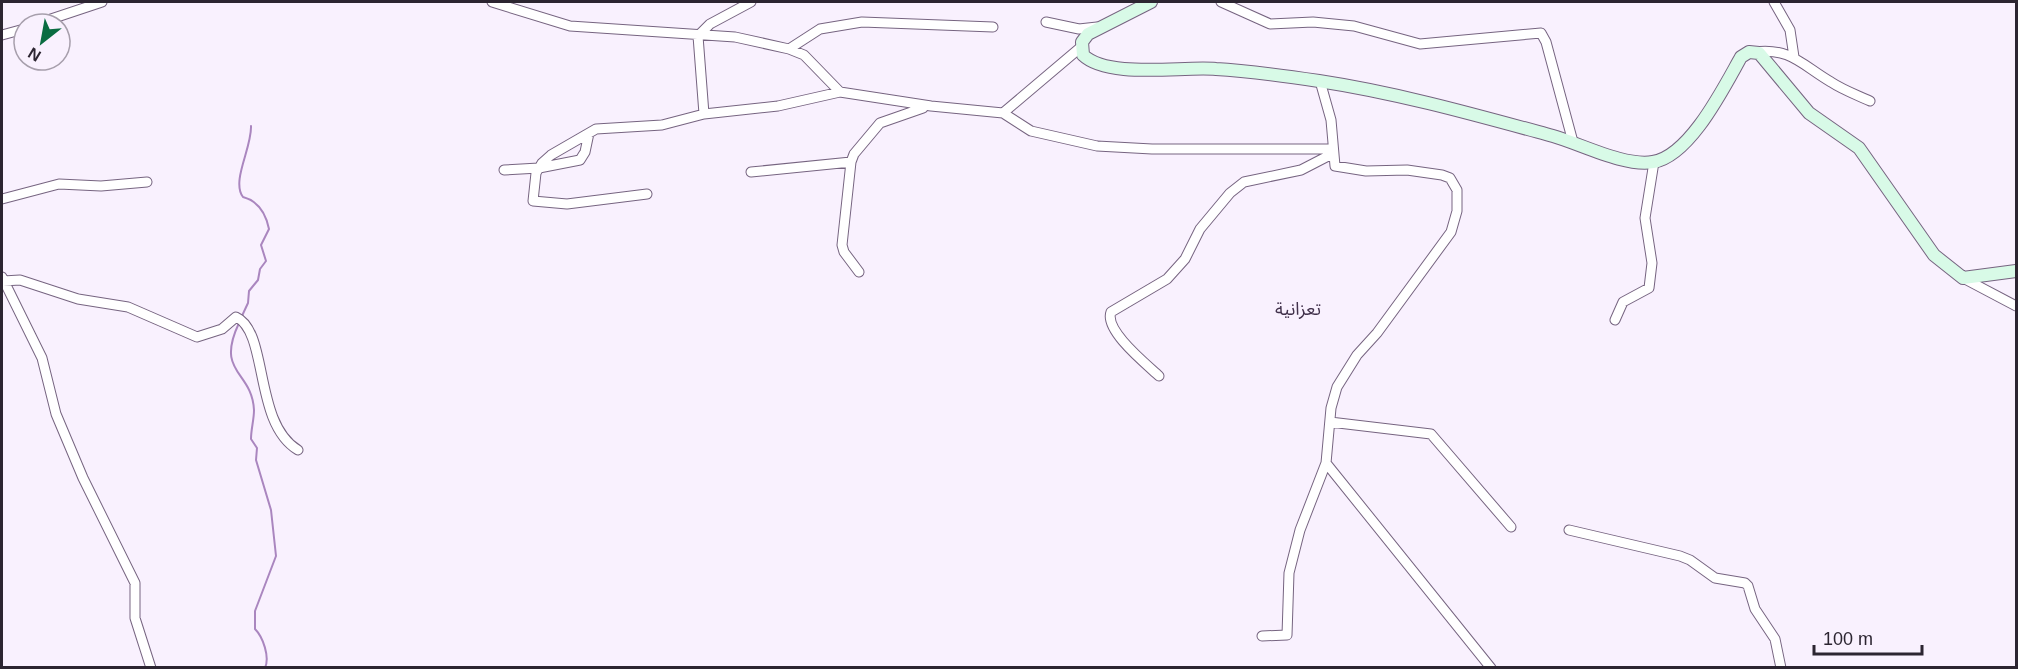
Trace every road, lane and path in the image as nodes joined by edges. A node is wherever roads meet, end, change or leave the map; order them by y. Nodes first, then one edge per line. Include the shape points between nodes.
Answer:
1 (102, 2) edge
2 (492, 2) edge
3 (751, 2) edge
4 (1151, 2) edge
5 (1221, 2) edge
6 (1774, 2) edge
7 (72, 12) edge
8 (1046, 22) dead end
9 (1102, 26) junction
10 (993, 27) dead end
11 (698, 36) junction
12 (1081, 47) junction
13 (789, 49) junction
14 (1754, 52) junction
15 (1794, 57) junction
16 (1320, 81) junction
17 (840, 92) junction
18 (1870, 101) dead end
19 (931, 106) junction
20 (1003, 113) junction
21 (704, 114) junction
22 (589, 133) junction
23 (1573, 142) junction
24 (1332, 152) junction
25 (850, 162) junction
26 (1654, 162) junction
27 (538, 168) junction
28 (504, 170) dead end
29 (752, 172) dead end
30 (147, 182) dead end
31 (647, 194) dead end
32 (2, 198) edge
33 (2016, 270) edge
34 (860, 272) dead end
35 (1963, 278) junction
36 (2, 282) edge
37 (2016, 306) edge
38 (1615, 320) dead end
39 (1159, 376) dead end
40 (1330, 422) junction
41 (298, 450) dead end
42 (1326, 463) junction
43 (1511, 526) dead end
44 (1569, 530) dead end
45 (1262, 636) dead end
46 (151, 668) edge
47 (1491, 668) edge
48 (1780, 668) edge

1 - 7 street
2 - 11 street via 570,26
3 - 11 street via 710,24
4 - 9 street
5 - 23 street via 1270,24 1313,22 1354,26 1420,44 1541,33
6 - 15 street via 1790,30
8 - 9 street via 1079,29
9 - 12 street via 1083,38
10 - 13 street via 862,22 820,29
11 - 13 street via 735,37
11 - 21 street
12 - 16 street via 1086,58 1108,66 1216,69
12 - 20 street
13 - 17 street via 804,55
14 - 15 street via 1777,51
14 - 26 street via 1741,57 1691,137
14 - 35 street via 1764,57 1809,112 1859,148 1934,255
15 - 18 street via 1832,83
16 - 23 street via 1426,103
16 - 24 street via 1331,120
17 - 19 street
17 - 21 street via 778,106
19 - 20 street
19 - 25 street via 880,123
20 - 24 street via 1030,130 1103,146
21 - 22 street via 662,125 601,128
22 - 27 street via 551,155
22 - 27 street via 580,159
23 - 26 street via 1604,154
24 - 39 street via 1301,170 1252,179 1236,187 1200,229 1185,259 1167,279 1111,312 1110,324
24 - 40 street via 1335,166 1344,169 1442,175 1453,183 1458,200 1451,232 1342,376
25 - 29 street
25 - 34 street via 842,245
26 - 38 street via 1645,218 1652,263 1649,288 1623,302
27 - 28 street
27 - 31 street via 532,201 540,203 567,204
30 - 32 street via 59,184
33 - 35 street
35 - 37 street
36 - 41 street via 20,280 78,299 128,307 197,337 241,319 251,330 274,424 285,442
36 - 46 street via 42,358 56,414 135,583 135,618
40 - 42 street
40 - 43 street via 1431,434
42 - 45 street via 1300,530 1289,573 1287,635
42 - 47 street
44 - 48 street via 1680,556 1715,578 1745,583 1755,609 1775,639

